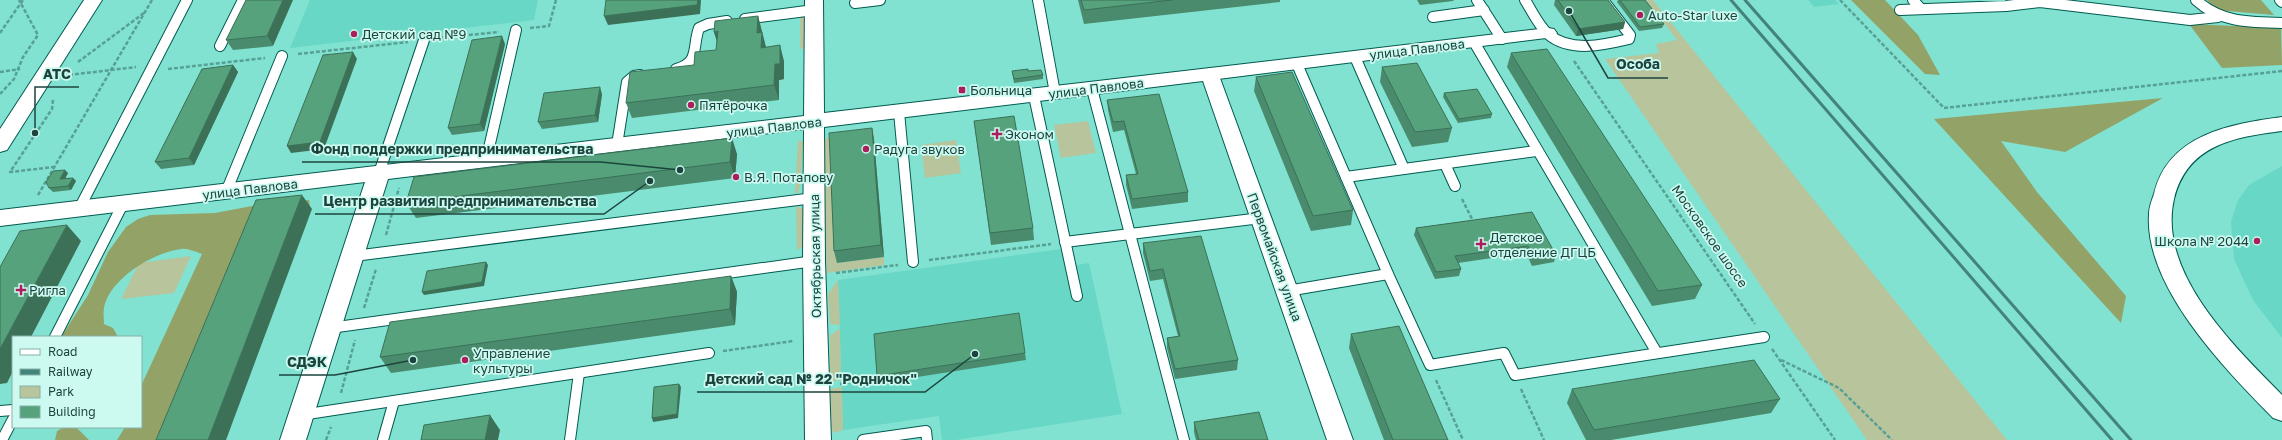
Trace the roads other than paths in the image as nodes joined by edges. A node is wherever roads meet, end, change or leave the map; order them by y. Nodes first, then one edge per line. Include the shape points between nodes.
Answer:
1 (93, 0) edge
2 (187, 0) edge
3 (243, 0) edge
4 (880, 0) edge
5 (1038, 0) edge
6 (1477, 0) edge
7 (1525, 0) edge
8 (1603, 0) edge
9 (1913, 0) edge
10 (2196, 0) edge
11 (855, 3) dead end
12 (814, 5) edge
13 (1921, 9) junction
14 (1484, 10) junction
15 (1900, 10) dead end
16 (1433, 17) dead end
17 (2218, 17) junction
18 (2282, 23) edge
19 (516, 30) road end
20 (1548, 34) junction
21 (1502, 39) junction
22 (424, 40) road end
23 (1474, 42) junction
24 (220, 46) dead end
25 (282, 56) road end
26 (1355, 57) junction
27 (1298, 64) junction
28 (667, 71) edge
29 (646, 74) edge
30 (1210, 74) junction
31 (1092, 89) junction
32 (1055, 93) junction
33 (1034, 96) junction
34 (899, 112) junction
35 (815, 122) junction
36 (2282, 124) edge
37 (2, 140) edge
38 (617, 145) junction
39 (1536, 151) junction
40 (486, 161) junction
41 (1445, 164) junction
42 (1404, 169) junction
43 (379, 173) junction
44 (1346, 177) junction
45 (1455, 186) road end
46 (226, 192) junction
47 (814, 198) junction
48 (123, 204) junction
49 (79, 209) junction
50 (0, 218) edge
51 (1261, 218) junction
52 (1130, 234) junction
53 (1065, 242) junction
54 (354, 256) junction
55 (913, 262) road end
56 (823, 268) junction
57 (1388, 274) junction
58 (1287, 291) junction
59 (1077, 296) dead end
60 (330, 328) junction
61 (56, 336) edge
62 (1764, 337) road end
63 (1657, 352) junction
64 (709, 353) road end
65 (579, 373) junction
66 (394, 401) junction
67 (12, 410) edge
68 (0, 411) edge
69 (2282, 411) edge
70 (301, 415) junction
71 (12, 421) edge
72 (2, 440) edge
73 (293, 440) edge
74 (383, 440) edge
75 (570, 440) edge
76 (818, 440) edge
77 (863, 440) edge
78 (927, 440) edge
79 (1184, 440) edge
80 (1340, 440) edge

1 - 37 main road
2 - 49 lane
3 - 24 lane
4 - 11 lane
5 - 32 lane
6 - 14 lane
7 - 20 lane
8 - 20 lane via 1630,35 1629,39 1574,46
9 - 13 lane
10 - 17 lane via 2205,10
12 - 28 lane via 703,25 698,31 692,62 687,67
12 - 35 main road, Октябрьская улица
13 - 15 lane
13 - 17 lane via 2040,2 2190,20
14 - 16 lane
14 - 21 lane
17 - 18 lane
19 - 40 lane
20 - 21 street, улица Павлова
21 - 23 street, улица Павлова
22 - 43 lane
23 - 26 street, улица Павлова
23 - 39 lane
25 - 46 lane
26 - 27 street, улица Павлова
26 - 42 lane
27 - 30 street, улица Павлова
27 - 44 lane
29 - 38 lane via 634,76 627,82
30 - 31 main road, улица Павлова
30 - 51 main road, Первомайская улица
31 - 32 main road, улица Павлова
31 - 52 lane
32 - 33 main road, улица Павлова
33 - 34 main road, улица Павлова
33 - 53 lane
34 - 35 main road, улица Павлова
34 - 55 lane
35 - 38 main road, улица Павлова
35 - 47 main road, Октябрьская улица
36 - 69 main road via 2236,131 2218,137 2198,146 2183,159 2170,176 2161,196 2160,238 2169,265 2182,291 2229,356
38 - 40 main road, улица Павлова
39 - 41 lane
39 - 63 lane
40 - 43 main road, улица Павлова
41 - 42 lane
41 - 45 lane
42 - 44 lane
43 - 46 main road, улица Павлова
43 - 54 main road
44 - 57 lane
46 - 48 main road, улица Павлова
47 - 54 lane
47 - 56 main road, Октябрьская улица
48 - 49 main road, улица Павлова
48 - 61 lane
49 - 50 main road, улица Павлова
51 - 52 lane
51 - 58 main road, Первомайская улица
52 - 53 lane
52 - 79 lane
53 - 59 lane
54 - 60 main road
56 - 60 lane
56 - 76 main road, Октябрьская улица
57 - 58 lane
57 - 63 lane via 1430,365 1504,354 1515,376
58 - 80 main road, Первомайская улица
60 - 70 main road
62 - 63 lane
64 - 65 lane
65 - 66 lane
65 - 75 lane
66 - 70 lane
66 - 74 lane
67 - 68 lane
70 - 73 main road
71 - 72 lane
77 - 78 lane via 926,430

